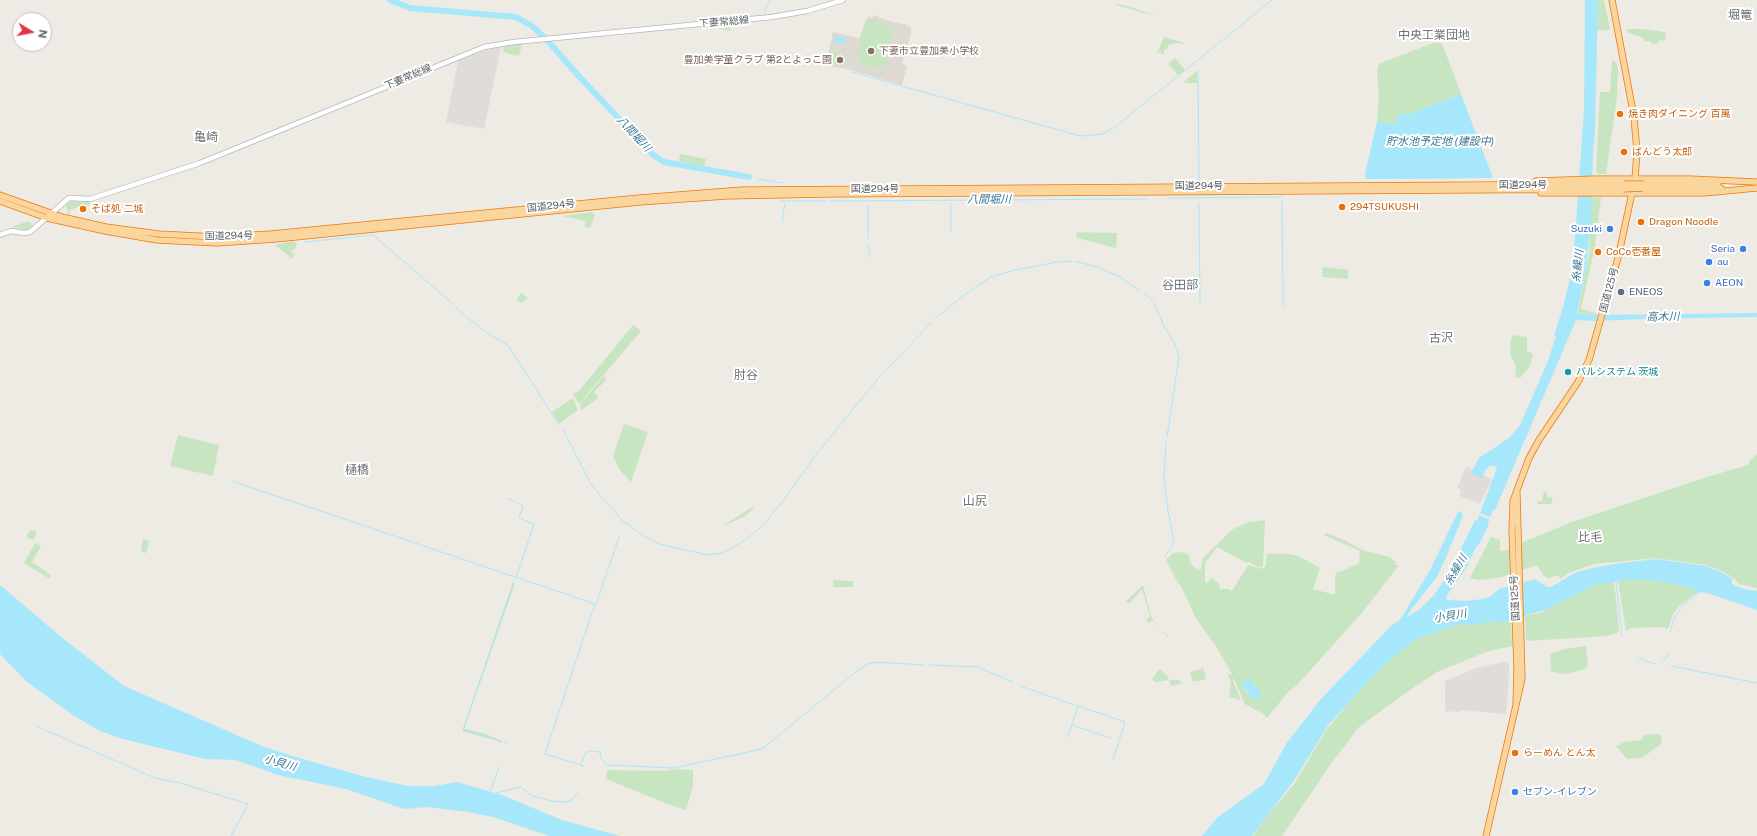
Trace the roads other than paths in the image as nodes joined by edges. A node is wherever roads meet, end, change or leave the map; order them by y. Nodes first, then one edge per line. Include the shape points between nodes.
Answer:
1 (843, 0) edge
2 (1612, 0) edge
3 (1635, 179) junction
4 (1757, 182) edge
5 (1575, 186) junction
6 (1595, 186) junction
7 (1644, 186) junction
8 (1493, 187) junction
9 (1757, 188) edge
10 (1633, 194) junction
11 (0, 195) edge
12 (0, 201) edge
13 (49, 215) junction
14 (0, 235) edge
15 (1486, 836) edge

1 - 13 main road, 下妻常総線 via 802,12 772,17 490,45 460,55 200,163 90,198 69,198
2 - 3 highway, 国道125号 via 1635,127
3 - 4 highway
3 - 6 highway
3 - 10 highway, 国道125号
4 - 7 highway
5 - 6 highway
5 - 6 highway
5 - 8 highway
5 - 8 highway
6 - 7 highway, bridge
6 - 10 highway
7 - 9 highway
8 - 13 highway, 国道294号 via 734,196 640,202 217,243 157,240 105,231
9 - 10 highway via 1704,193
10 - 15 highway, 国道125号 via 1589,360 1533,449 1517,492 1515,542 1522,679
11 - 13 highway, 国道294号
12 - 13 highway, 国道294号
13 - 14 main road, 下妻常総線 via 30,232 11,231

